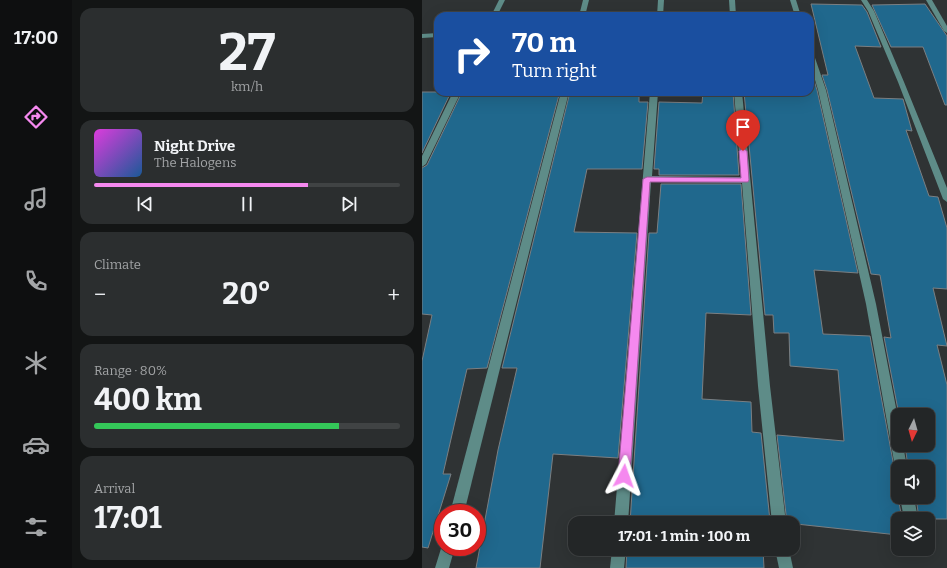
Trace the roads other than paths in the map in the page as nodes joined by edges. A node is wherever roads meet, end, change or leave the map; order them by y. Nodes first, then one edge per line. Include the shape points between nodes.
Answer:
1 (502, 0) edge
2 (586, 0) edge
3 (661, 0) edge
4 (732, 0) edge
5 (793, 0) edge
6 (864, 0) edge
7 (929, 0) edge
8 (496, 12) edge
9 (583, 12) edge
10 (660, 12) edge
11 (733, 12) edge
12 (797, 12) edge
13 (947, 31) edge
14 (434, 35) edge
15 (422, 36) edge
16 (814, 65) edge
17 (455, 96) edge
18 (564, 96) edge
19 (654, 96) edge
20 (738, 96) edge
21 (422, 164) edge
22 (647, 179) junction
23 (745, 180) junction
24 (947, 199) edge
25 (900, 460) edge
26 (459, 504) edge
27 (622, 516) edge
28 (778, 516) edge
29 (445, 556) edge
30 (618, 556) edge
31 (783, 556) edge
32 (442, 568) edge
33 (617, 568) edge
34 (786, 568) edge

1 - 8 street
2 - 9 street
3 - 10 street
4 - 11 street
5 - 12 street
6 - 24 street via 898,75
7 - 13 street
14 - 15 street
16 - 25 street via 871,304
17 - 21 street
18 - 26 street
19 - 22 street
20 - 23 street
22 - 23 street
22 - 27 street
23 - 28 street
29 - 32 street
30 - 33 street
31 - 34 street

